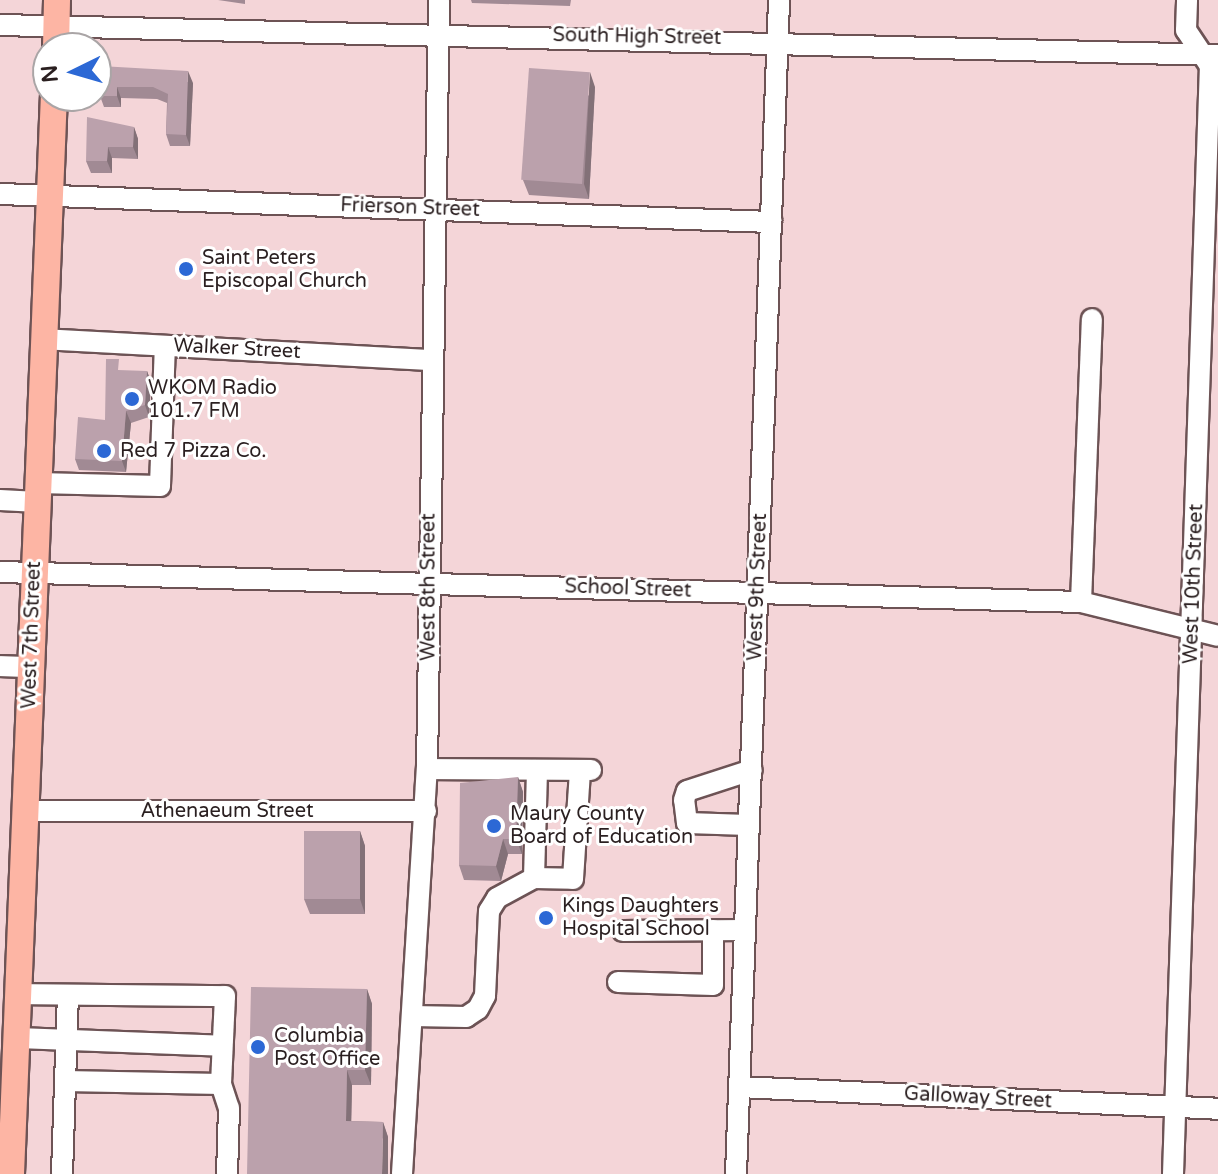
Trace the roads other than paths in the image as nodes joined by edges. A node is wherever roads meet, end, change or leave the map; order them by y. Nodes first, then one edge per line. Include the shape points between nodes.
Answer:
1 (439, 0) edge
2 (779, 0) edge
3 (1187, 0) edge
4 (0, 25) edge
5 (57, 25) edge
6 (439, 34) junction
7 (777, 39) junction
8 (1210, 54) edge
9 (53, 112) edge
10 (0, 194) edge
11 (50, 196) junction
12 (436, 209) junction
13 (771, 222) junction
14 (1092, 319) dead end
15 (42, 339) junction
16 (165, 346) junction
17 (1209, 346) edge
18 (432, 360) junction
19 (38, 493) junction
20 (0, 500) edge
21 (33, 571) junction
22 (0, 572) edge
23 (429, 583) junction
24 (758, 593) junction
25 (1081, 602) junction
26 (1193, 628) junction
27 (1218, 636) edge
28 (0, 666) edge
29 (30, 667) junction
30 (427, 769) junction
31 (537, 770) junction
32 (752, 770) junction
33 (29, 811) junction
34 (426, 811) junction
35 (748, 825) junction
36 (534, 878) junction
37 (713, 930) junction
38 (744, 930) junction
39 (623, 931) dead end
40 (618, 982) dead end
41 (20, 994) junction
42 (68, 997) junction
43 (412, 1016) junction
44 (18, 1038) junction
45 (67, 1042) junction
46 (222, 1046) junction
47 (65, 1081) junction
48 (221, 1084) junction
49 (739, 1087) junction
50 (1176, 1107) junction
51 (1218, 1109) edge
52 (11, 1174) edge
53 (62, 1174) edge
54 (227, 1174) edge
55 (402, 1174) edge
56 (736, 1174) edge
57 (1173, 1174) edge

1 - 6 street, West 8th Street
2 - 7 street, West 9th Street
3 - 8 street, West 10th Street via 1186,30
4 - 5 street, South High Street
5 - 6 street, South High Street via 379,39
6 - 7 street, South High Street
6 - 12 street, West 8th Street
7 - 8 street, South High Street
7 - 13 street, West 9th Street
8 - 17 street, West 10th Street
9 - 11 main road, West 7th Street
10 - 11 street, Frierson Street
11 - 12 street, Frierson Street
11 - 15 main road, West 7th Street
12 - 13 street, Frierson Street
12 - 18 street, West 8th Street
13 - 24 street, West 9th Street
14 - 25 street
15 - 16 street, Walker Street
15 - 19 main road, West 7th Street
16 - 18 street, Walker Street
16 - 19 street via 160,486
17 - 26 street, West 10th Street
18 - 23 street, West 8th Street
19 - 20 street
19 - 21 main road, West 7th Street
21 - 22 street, School Street
21 - 23 street, School Street
21 - 29 main road, West 7th Street
23 - 24 street, School Street
23 - 30 street, West 8th Street
24 - 25 street, School Street
24 - 32 street, West 9th Street
25 - 26 street, School Street
26 - 27 street, School Street
26 - 50 street, West 10th Street
28 - 29 street
29 - 33 main road, West 7th Street
30 - 31 street
30 - 34 street, West 8th Street
31 - 36 street
31 - 36 street via 585,770 573,879
32 - 35 street, West 9th Street
32 - 35 street via 687,791 684,800 687,823
33 - 34 street, Athenaeum Street
33 - 41 main road, West 7th Street
34 - 43 street, West 8th Street
35 - 38 street, West 9th Street
36 - 43 street via 512,887 489,911 485,996 478,1009 466,1017
37 - 38 street
37 - 39 street
37 - 40 street via 713,985
38 - 49 street, West 9th Street
41 - 42 street
41 - 44 main road, West 7th Street
42 - 45 street
42 - 46 street via 225,996
43 - 55 street, West 8th Street
44 - 45 street
44 - 52 main road, West 7th Street
45 - 46 street
45 - 47 street
46 - 48 street
47 - 48 street
47 - 53 street
48 - 54 street via 229,1108
49 - 50 street, Galloway Street
49 - 56 street, West 9th Street
50 - 51 street, Galloway Street
50 - 57 street, West 10th Street

